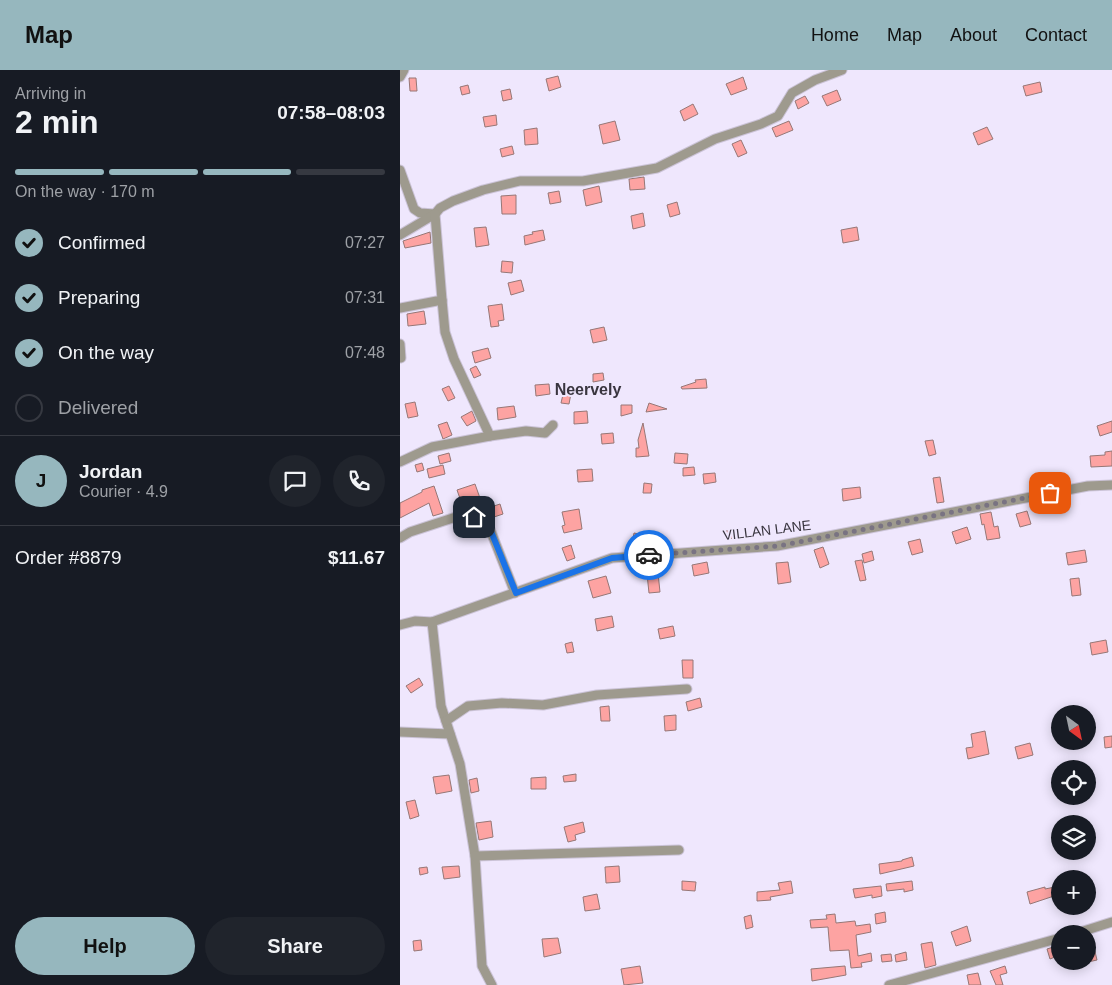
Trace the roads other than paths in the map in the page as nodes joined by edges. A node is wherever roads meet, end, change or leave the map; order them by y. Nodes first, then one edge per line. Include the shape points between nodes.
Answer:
1 (404, 70) edge
2 (842, 70) edge
3 (400, 77) edge
4 (400, 170) edge
5 (435, 214) junction
6 (400, 234) edge
7 (442, 300) junction
8 (400, 308) edge
9 (400, 344) edge
10 (401, 358) dead end
11 (553, 425) dead end
12 (490, 436) junction
13 (400, 462) edge
14 (1112, 485) edge
15 (400, 538) edge
16 (516, 593) junction
17 (432, 622) junction
18 (400, 626) edge
19 (687, 689) dead end
20 (446, 721) junction
21 (400, 732) edge
22 (450, 734) junction
23 (679, 850) dead end
24 (475, 856) junction
25 (1112, 922) edge
26 (1096, 927) edge
27 (1051, 940) edge
28 (492, 985) edge
29 (889, 985) edge

1 - 3 street
2 - 5 street via 792,93 778,116 715,139 657,168 583,181 520,181 454,201
4 - 5 street via 414,208 420,213
5 - 6 street
5 - 7 street
7 - 8 street
7 - 12 street via 445,332 454,359
9 - 10 street
11 - 12 street via 545,433 526,431
12 - 13 street via 432,447
14 - 16 street, VILLAN LANE via 1088,486 778,546 612,558
15 - 16 street via 462,515 486,519
16 - 17 street, VILLAN LANE
17 - 18 street, VILLAN LANE via 415,621
17 - 20 street via 441,706
19 - 20 street via 597,695 543,705 468,706
20 - 22 street
21 - 22 street
22 - 24 street via 460,764
23 - 24 street
24 - 28 street via 482,966
25 - 26 street
27 - 29 street

